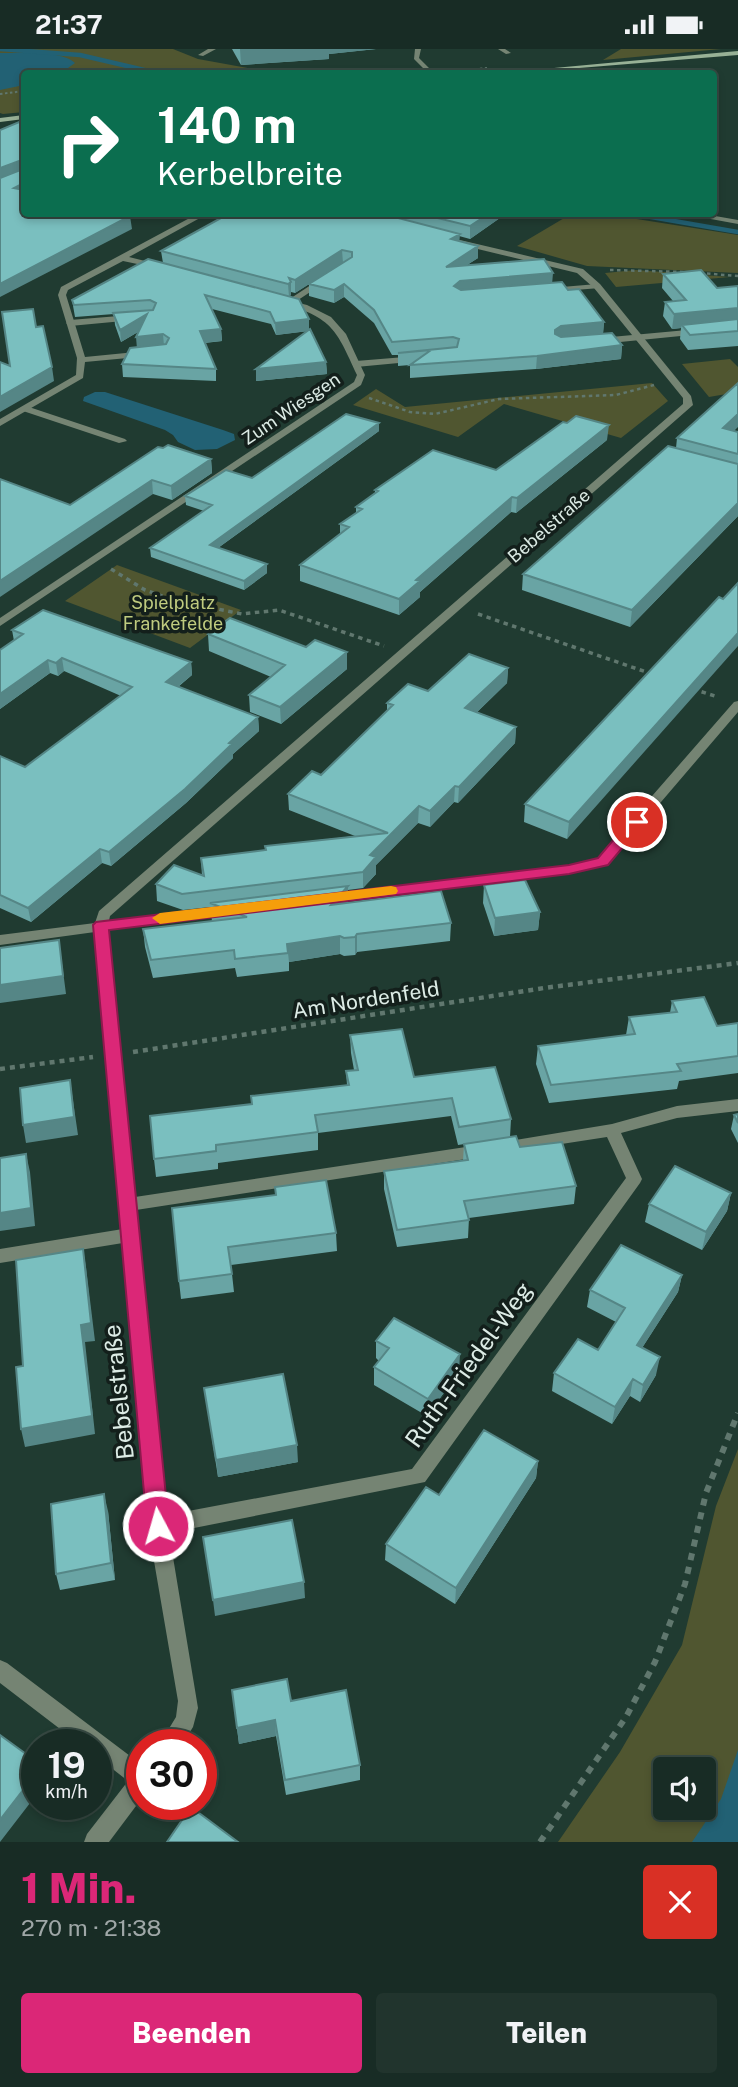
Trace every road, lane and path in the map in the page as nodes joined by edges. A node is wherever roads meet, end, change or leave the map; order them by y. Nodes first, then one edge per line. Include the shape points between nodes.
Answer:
1 (212, 49) edge
2 (418, 49) edge
3 (500, 49) edge
4 (508, 53) dead end
5 (738, 53) edge
6 (201, 55) dead end
7 (428, 70) edge
8 (537, 70) edge
9 (21, 92) edge
10 (0, 95) edge
11 (21, 117) edge
12 (0, 120) edge
13 (199, 217) edge
14 (706, 217) edge
15 (738, 222) edge
16 (444, 239) edge
17 (122, 258) junction
18 (173, 271) edge
19 (580, 271) junction
20 (687, 272) edge
21 (700, 273) edge
22 (336, 274) edge
23 (738, 276) edge
24 (597, 286) junction
25 (542, 291) edge
26 (275, 298) edge
27 (289, 302) junction
28 (137, 318) edge
29 (70, 323) junction
30 (710, 330) edge
31 (639, 338) junction
32 (587, 342) edge
33 (150, 353) edge
34 (425, 359) edge
35 (81, 360) junction
36 (356, 364) junction
37 (672, 378) junction
38 (347, 391) junction
39 (26, 409) junction
40 (0, 423) edge
41 (121, 441) dead end
42 (639, 449) junction
43 (654, 453) dead end
44 (94, 560) junction
45 (458, 606) junction
46 (0, 623) edge
47 (404, 653) junction
48 (662, 678) edge
49 (687, 687) edge
50 (732, 702) edge
51 (321, 899) edge
52 (239, 909) edge
53 (101, 925) junction
54 (0, 940) edge
55 (738, 963) edge
56 (114, 1054) junction
57 (0, 1069) edge
58 (738, 1105) edge
59 (612, 1130) junction
60 (128, 1205) junction
61 (129, 1235) junction
62 (0, 1256) edge
63 (738, 1413) edge
64 (158, 1526) junction
65 (0, 1670) edge
66 (180, 1729) edge
67 (126, 1767) edge
68 (126, 1800) edge
69 (94, 1842) edge
70 (540, 1842) edge

1 - 6 street
2 - 7 street via 416,58
3 - 4 street
5 - 8 main road
9 - 10 path
11 - 12 main road
13 - 17 street
14 - 15 street
16 - 19 street, Bebelstraße
17 - 18 street
17 - 29 street via 64,289
19 - 20 path
19 - 24 street, Bebelstraße
21 - 23 path
22 - 27 street
24 - 25 street
24 - 31 street, Bebelstraße
26 - 27 street, Zum Wiesgen
27 - 36 street, Zum Wiesgen via 329,316
28 - 29 street
29 - 35 street
30 - 31 street
31 - 32 street
31 - 37 street, Bebelstraße
33 - 35 street
34 - 36 street
35 - 39 street via 80,376
36 - 38 street, Zum Wiesgen via 361,375
37 - 38 path via 606,398 500,399 433,414 394,409
37 - 42 street, Bebelstraße via 688,398 688,405
38 - 44 street, Zum Wiesgen
39 - 40 street
39 - 41 street
42 - 43 street
42 - 45 street, Bebelstraße
44 - 46 street, Zum Wiesgen
44 - 47 path via 145,590 173,600 242,614 279,610
45 - 47 street, Bebelstraße
45 - 48 path
47 - 53 street, Bebelstraße via 111,907
49 - 50 path
50 - 51 street via 603,861 569,870
52 - 53 street
53 - 54 street
53 - 56 street, Bebelstraße
55 - 56 path, Am Nordenfeld
56 - 57 path, Am Nordenfeld
56 - 60 street, Bebelstraße
58 - 59 street via 677,1112
59 - 60 street
59 - 64 street, Ruth-Friedel-Weg via 634,1179 418,1476
60 - 61 street, Bebelstraße
61 - 62 street
61 - 64 street, Bebelstraße
63 - 70 path via 706,1493 685,1584 655,1662 626,1717
64 - 66 street, Bebelstraße via 188,1713
65 - 67 street
68 - 69 street

